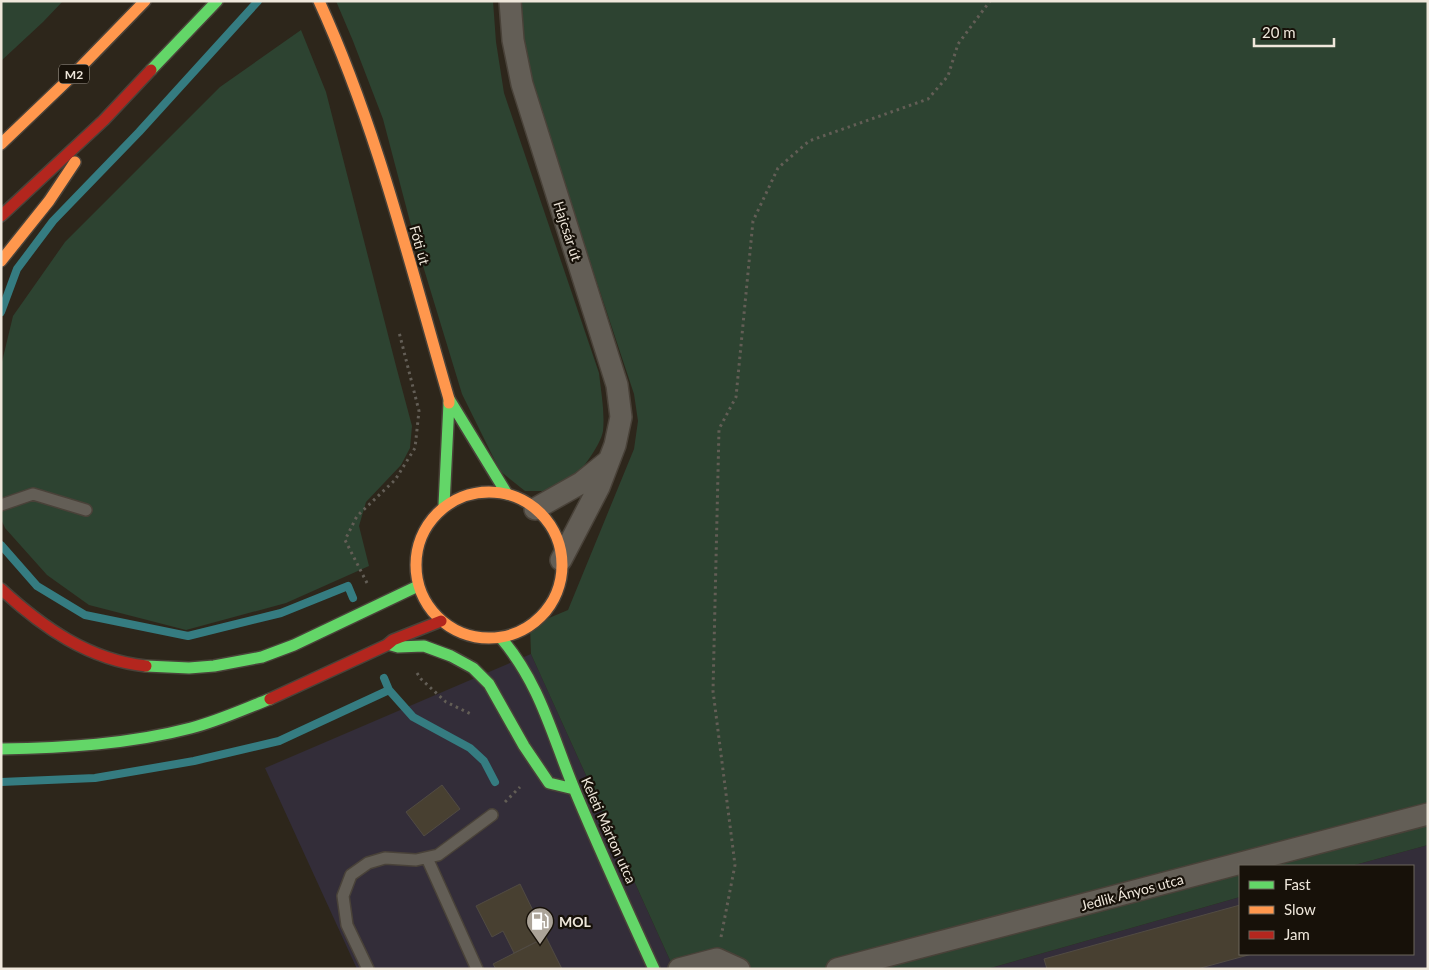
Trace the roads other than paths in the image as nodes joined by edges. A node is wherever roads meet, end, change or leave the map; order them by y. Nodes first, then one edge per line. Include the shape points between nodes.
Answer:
1 (145, 1) edge
2 (217, 1) edge
3 (510, 1) edge
4 (320, 4) edge
5 (104, 120) junction
6 (1, 144) edge
7 (1, 216) edge
8 (1, 261) edge
9 (449, 399) junction
10 (609, 460) junction
11 (506, 494) junction
12 (1, 505) edge
13 (444, 505) junction
14 (535, 509) junction
15 (86, 510) dead end
16 (561, 560) junction
17 (418, 586) junction
18 (1, 589) edge
19 (441, 621) junction
20 (501, 638) junction
21 (387, 644) junction
22 (537, 673) dead end
23 (542, 701) junction
24 (1, 748) edge
25 (574, 789) junction
26 (1428, 814) edge
27 (492, 815) road end
28 (427, 858) junction
29 (477, 967) edge
30 (368, 969) edge
31 (654, 969) edge
32 (679, 969) edge
33 (739, 969) edge
34 (837, 969) edge

1 - 6 main road, M2
2 - 5 main road
3 - 10 street, Hajcsár út via 513,40 522,84 617,385 621,417
4 - 9 main road, Fóti út via 368,122
5 - 7 main road
5 - 8 main road via 49,201
9 - 11 main road
9 - 13 main road, Fóti út
10 - 14 street via 581,483
10 - 16 street, Hajcsár út via 599,487
11 - 13 main road via 488,490
11 - 14 main road
12 - 15 lane via 33,494
13 - 17 main road via 422,535 415,560
14 - 16 main road via 550,523 557,536
16 - 20 main road via 561,579 550,605 531,631
17 - 18 main road via 284,650 239,662 176,668 151,667 94,653 48,628
17 - 19 main road via 427,605
19 - 20 main road via 459,632 480,638
19 - 21 main road
20 - 23 main road, Keleti Márton utca via 514,650
21 - 24 main road via 272,698 197,726 104,744 49,749
21 - 25 main road via 424,646 474,668 489,684 549,783
22 - 23 main road, Keleti Márton utca
23 - 25 main road, Keleti Márton utca
25 - 31 main road, Keleti Márton utca
26 - 34 street, Jedlik Ányos utca
27 - 28 lane via 438,855
28 - 29 lane
28 - 30 lane via 386,858 368,863 351,875 343,896 346,925
32 - 33 street via 717,959

